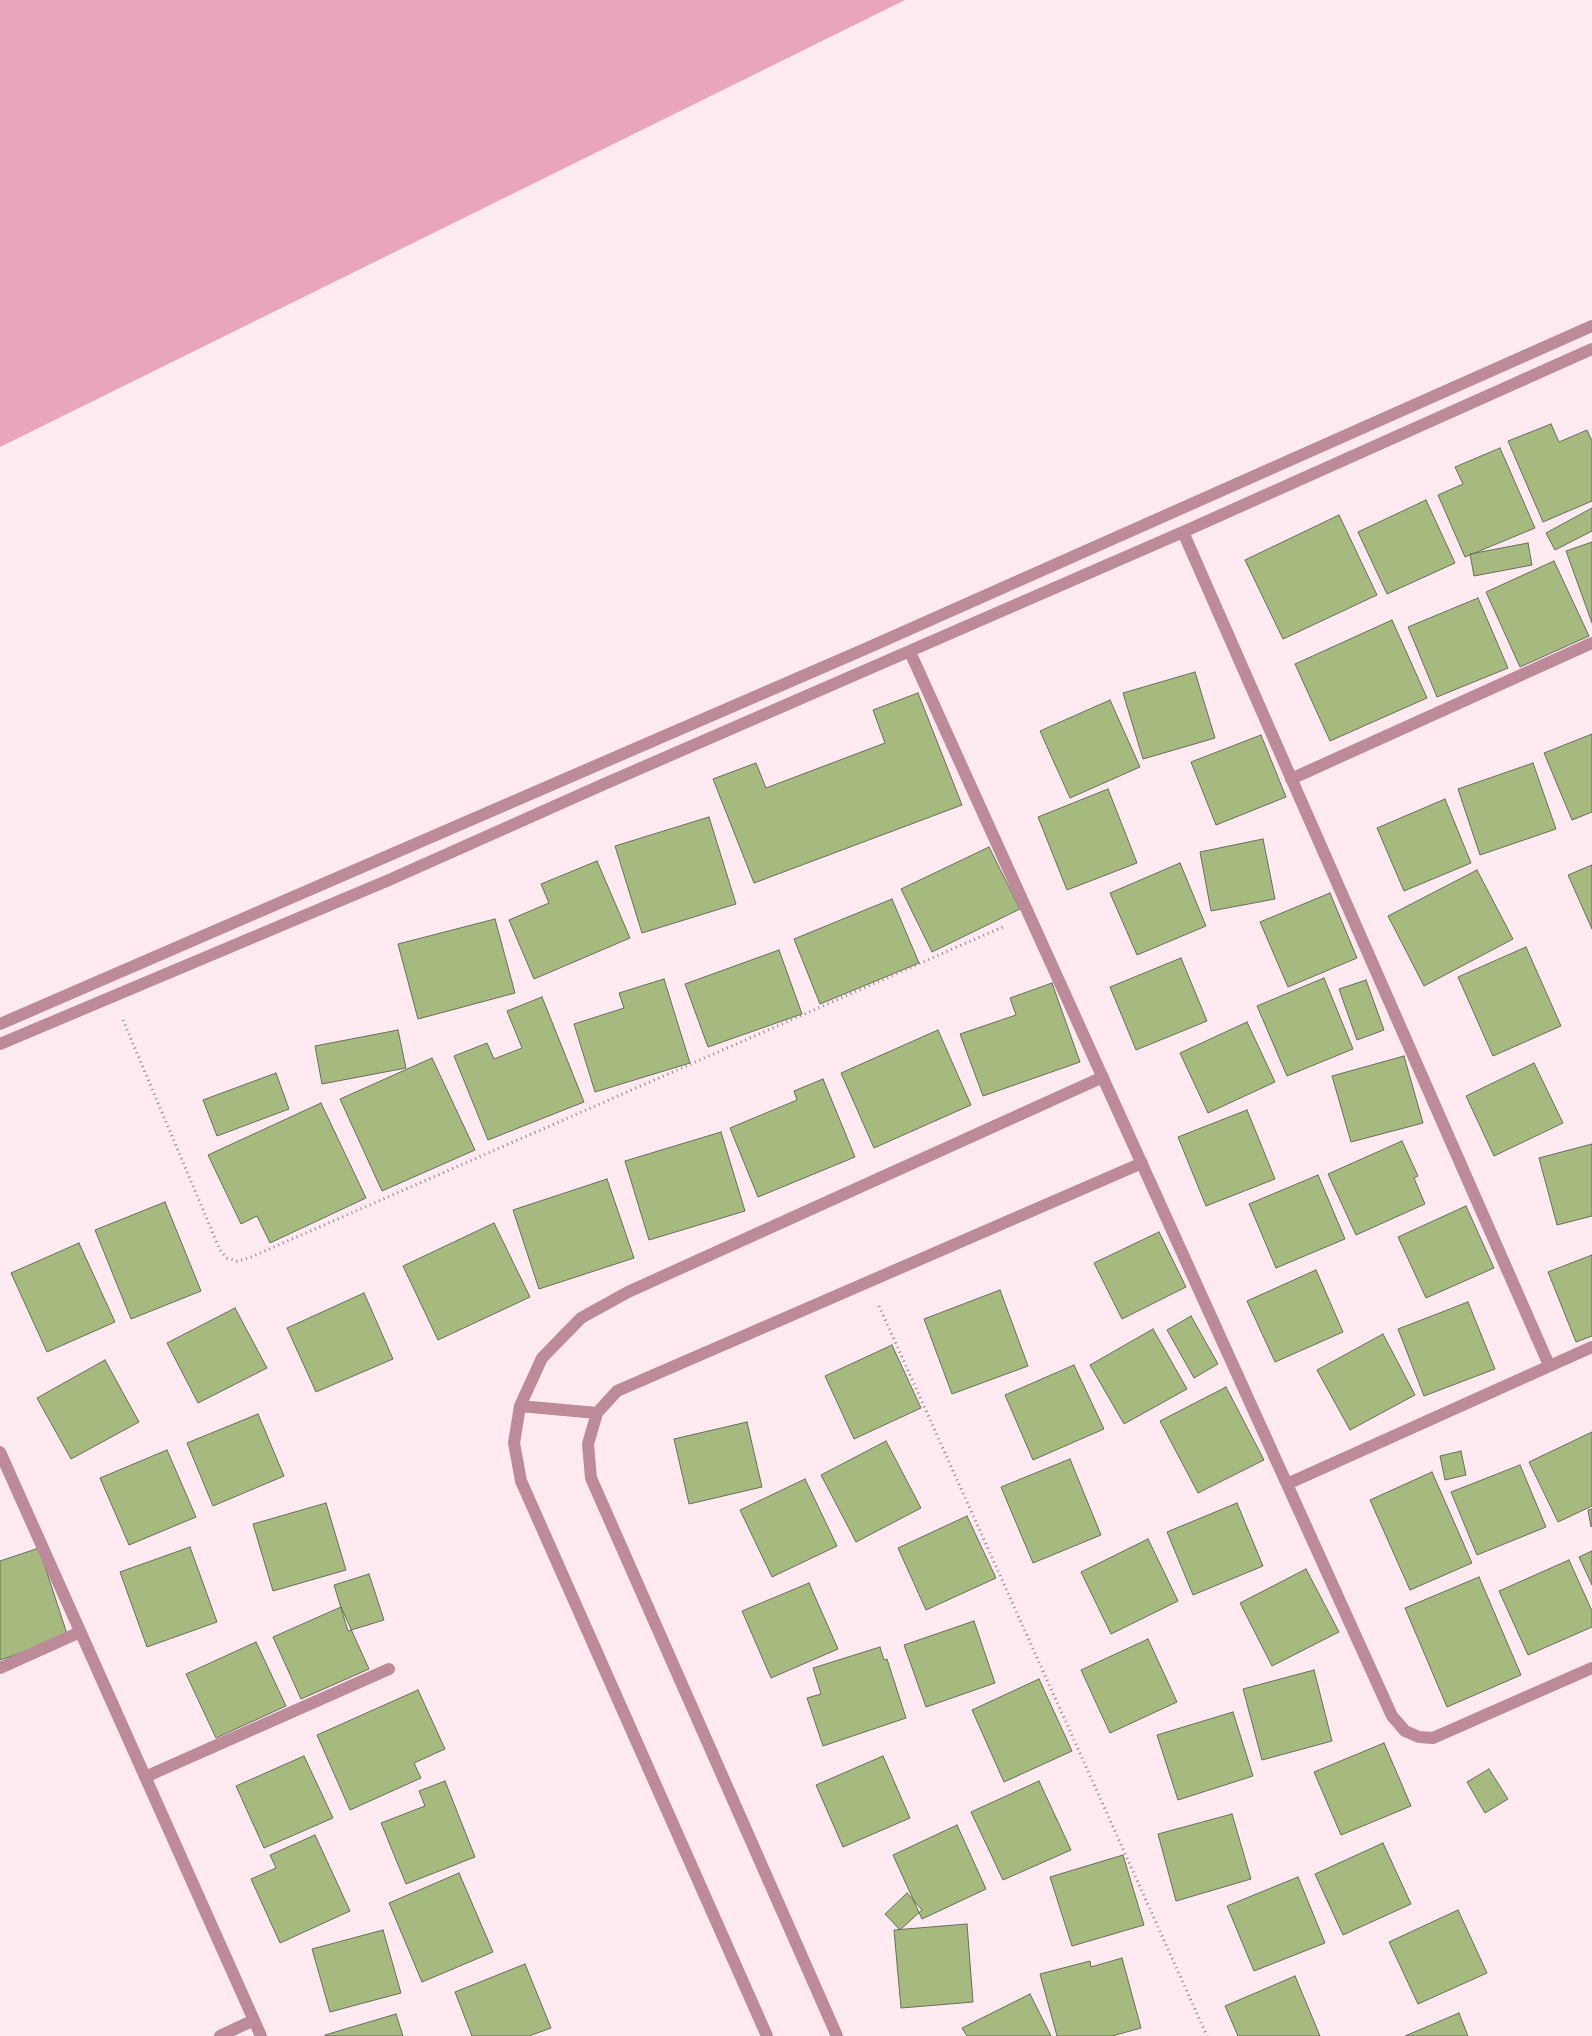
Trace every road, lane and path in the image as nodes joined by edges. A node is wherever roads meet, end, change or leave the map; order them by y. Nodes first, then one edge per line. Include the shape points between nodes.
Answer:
1 (1592, 326) edge
2 (1592, 349) edge
3 (1183, 532) junction
4 (1592, 643) edge
5 (910, 652) junction
6 (1291, 779) junction
7 (1029, 915) junction
8 (113, 996) junction
9 (0, 1024) edge
10 (0, 1044) edge
11 (1103, 1077) junction
12 (1142, 1163) junction
13 (869, 1282) junction
14 (1592, 1347) edge
15 (1549, 1365) junction
16 (520, 1406) junction
17 (598, 1413) junction
18 (0, 1452) edge
19 (1287, 1484) junction
20 (80, 1632) junction
21 (0, 1668) edge
22 (389, 1668) dead end
23 (1592, 1668) edge
24 (145, 1777) junction
25 (254, 2020) junction
26 (220, 2036) edge
27 (260, 2036) edge
28 (767, 2036) edge
29 (837, 2036) edge
30 (1208, 2036) edge

1 - 9 street via 866,649
2 - 3 street
3 - 5 street
3 - 6 street
4 - 6 street
5 - 7 street
5 - 8 street
6 - 15 street
7 - 8 path via 237,1261 227,1258 220,1250
7 - 11 street
8 - 10 street
11 - 12 street
11 - 16 street via 628,1292 581,1318 542,1358
12 - 13 street
12 - 19 street
13 - 17 street via 617,1392
13 - 30 path
14 - 15 street
15 - 19 street
16 - 17 street
16 - 28 street via 514,1442 521,1480
17 - 29 street via 588,1444 591,1478
18 - 20 street
19 - 23 street via 1392,1716 1405,1732 1433,1738
20 - 21 street
20 - 24 street
22 - 24 street
24 - 25 street
25 - 26 street
25 - 27 street

